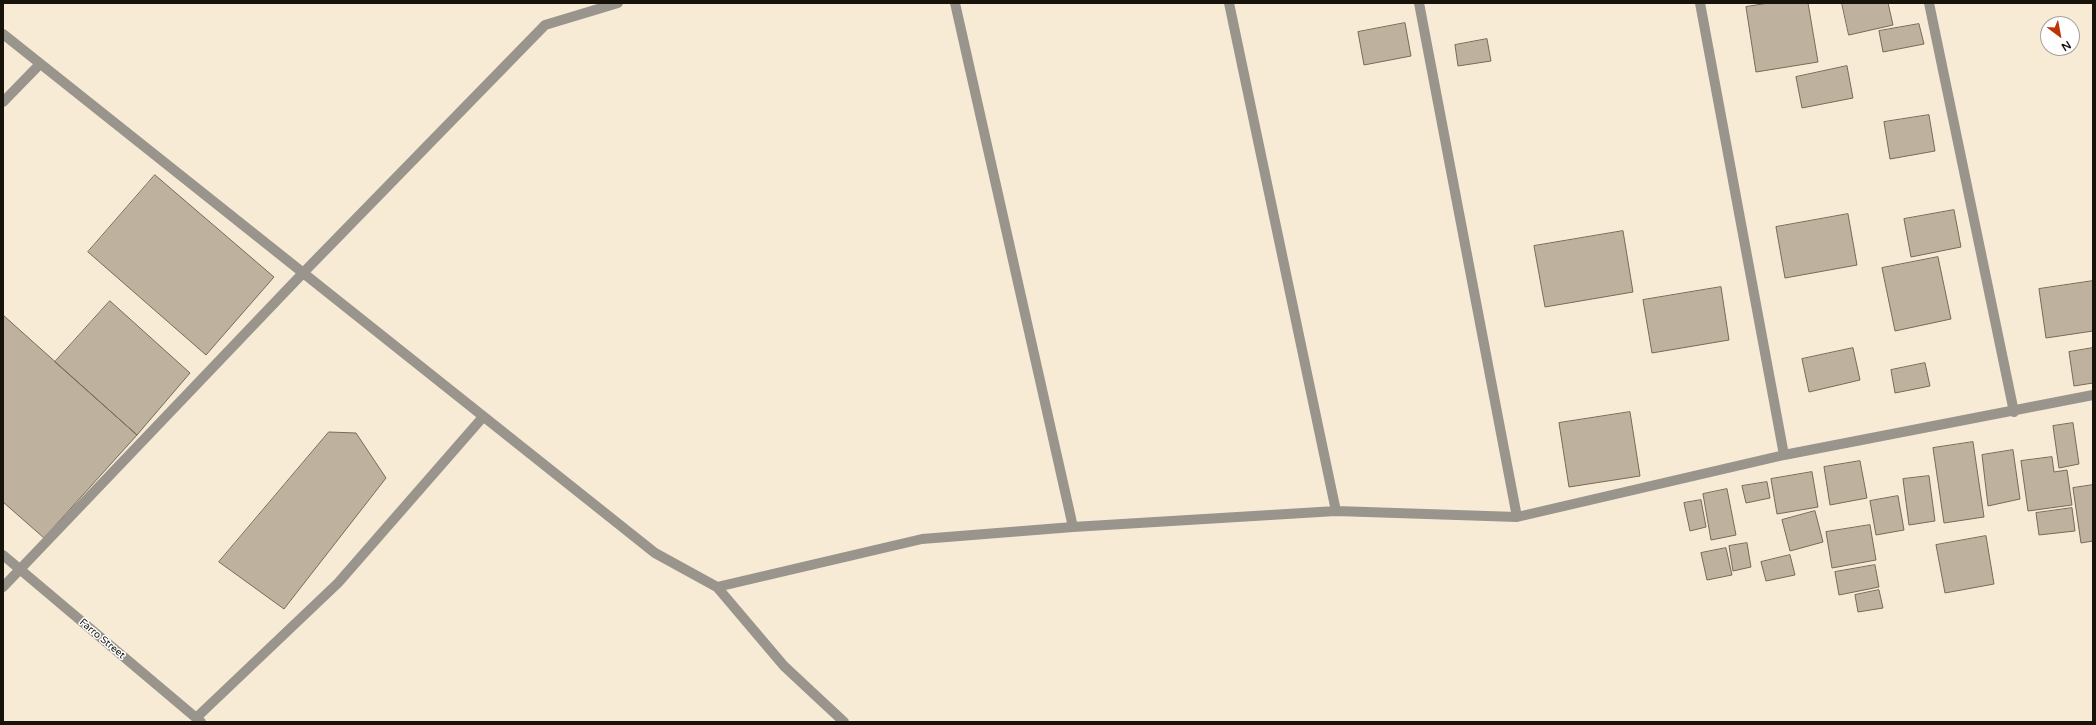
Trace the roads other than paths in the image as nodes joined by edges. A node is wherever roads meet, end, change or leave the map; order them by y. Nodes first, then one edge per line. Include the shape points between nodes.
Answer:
1 (618, 3) edge
2 (955, 3) edge
3 (1229, 3) edge
4 (1419, 3) edge
5 (1700, 3) edge
6 (1929, 3) edge
7 (3, 34) edge
8 (40, 64) junction
9 (3, 102) edge
10 (303, 273) junction
11 (2093, 395) edge
12 (2014, 412) junction
13 (483, 417) junction
14 (1784, 455) junction
15 (1336, 511) junction
16 (1517, 517) junction
17 (1073, 526) junction
18 (3, 555) edge
19 (19, 569) junction
20 (717, 587) junction
21 (3, 588) edge
22 (199, 720) edge
23 (844, 722) edge

1 - 10 street via 545,25
2 - 17 street
3 - 15 street
4 - 16 street
5 - 14 street
6 - 12 street
7 - 8 street
8 - 9 street
8 - 10 street
10 - 13 street
10 - 19 street
11 - 12 street
12 - 14 street
13 - 20 street via 655,553
13 - 22 street via 338,583
14 - 16 street
15 - 16 street
15 - 17 street
17 - 20 street via 922,539
18 - 19 street, Farro Street
19 - 21 street
19 - 22 street, Farro Street
20 - 23 street via 784,666

